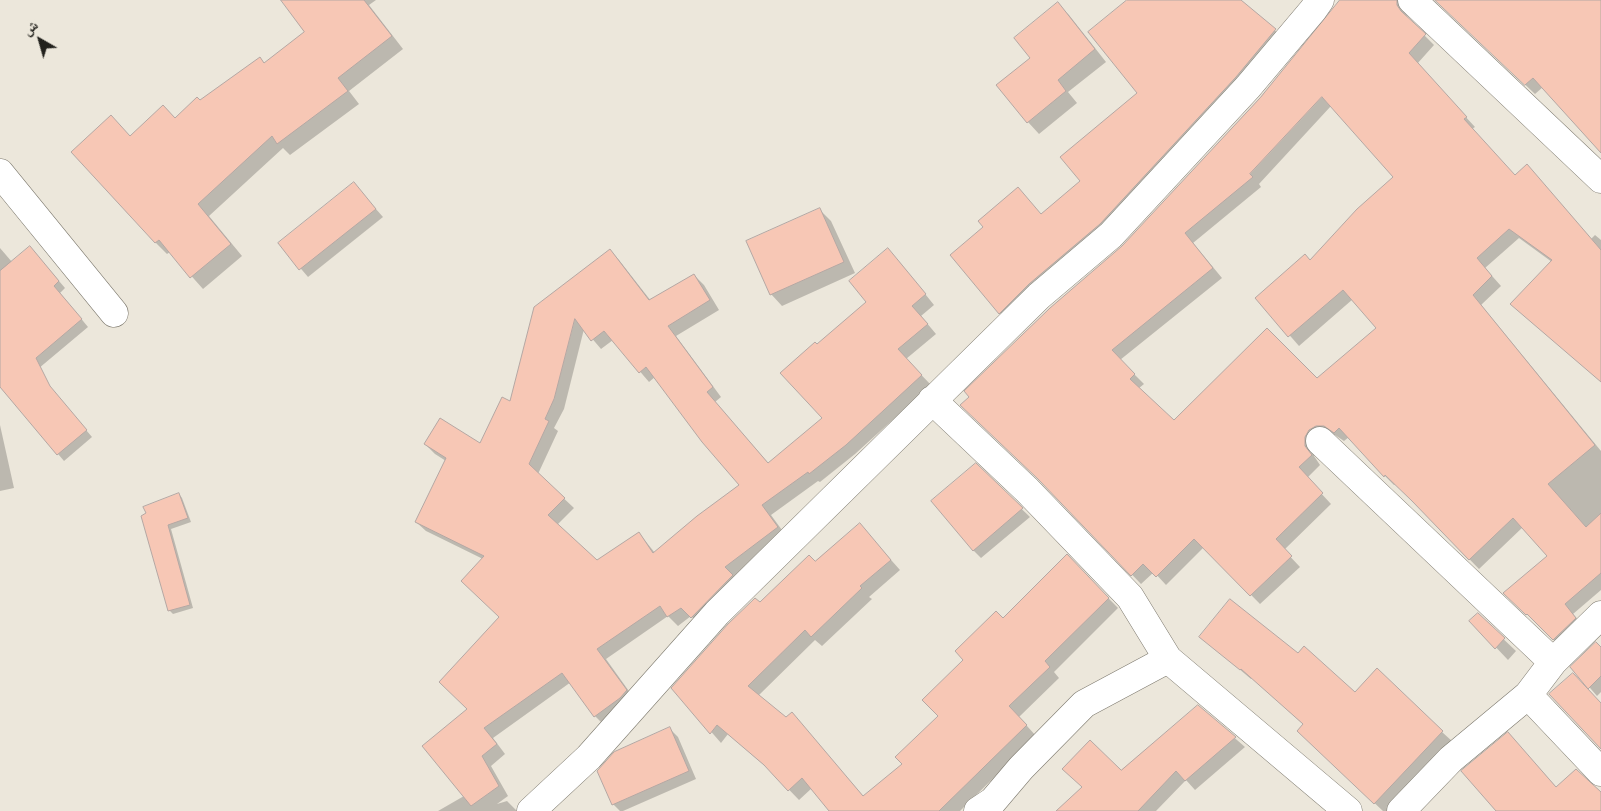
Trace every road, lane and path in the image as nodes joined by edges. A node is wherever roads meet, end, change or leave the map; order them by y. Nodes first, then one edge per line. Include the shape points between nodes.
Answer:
1 (1320, 0) edge
2 (1412, 0) edge
3 (0, 173) edge
4 (1601, 179) edge
5 (114, 313) dead end
6 (932, 400) junction
7 (1320, 441) dead end
8 (1601, 615) edge
9 (1168, 659) junction
10 (1552, 662) junction
11 (1528, 695) junction
12 (1601, 772) edge
13 (531, 811) edge
14 (978, 811) edge
15 (1348, 811) edge
16 (1401, 811) edge

1 - 6 street via 1248,86 1111,235 1039,296
2 - 4 street
3 - 5 street
6 - 9 street via 1027,490 1130,597
6 - 13 street via 717,613 589,757
7 - 10 street
8 - 10 street
9 - 14 street via 1084,704 1020,768 993,801
9 - 15 street
10 - 11 street
11 - 12 street
11 - 16 street via 1451,759

